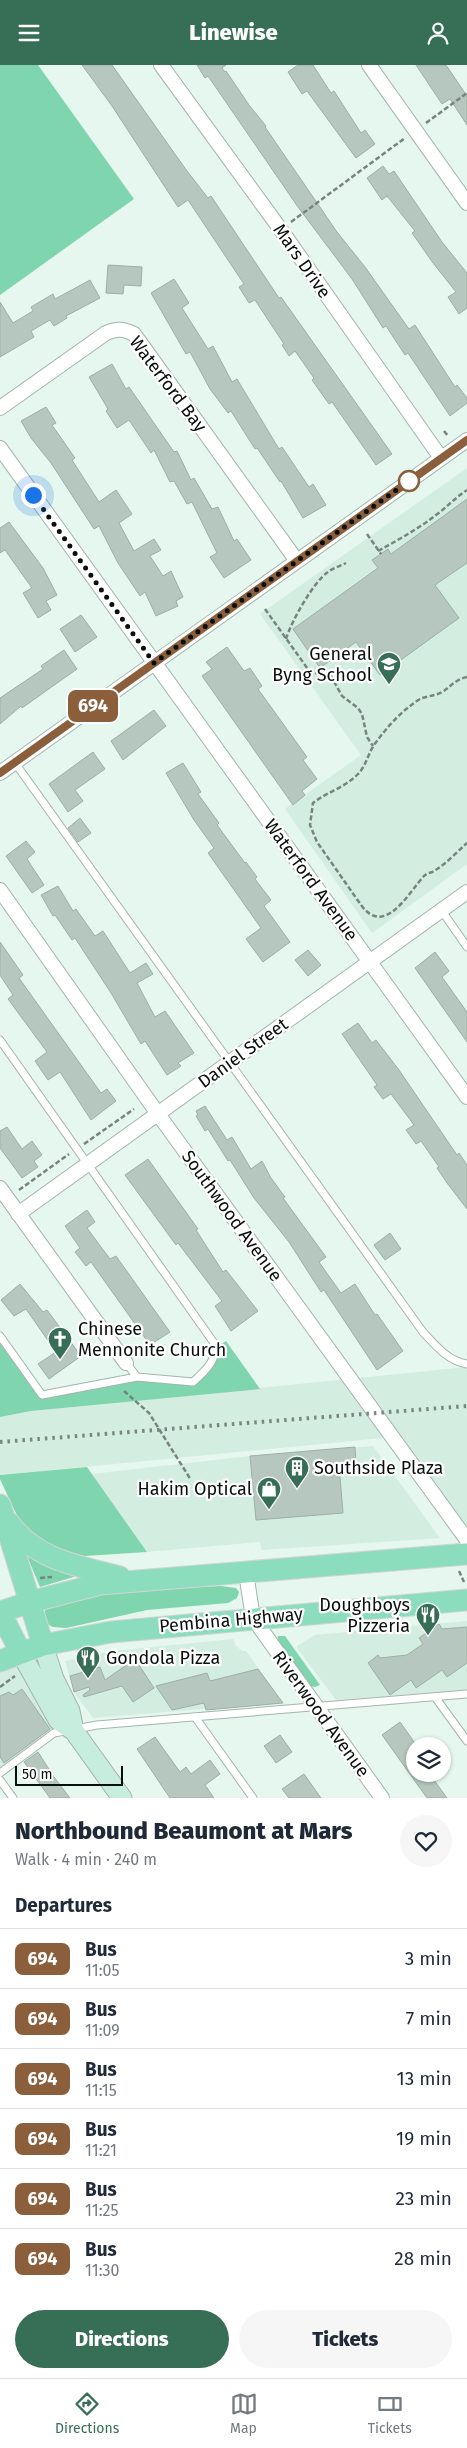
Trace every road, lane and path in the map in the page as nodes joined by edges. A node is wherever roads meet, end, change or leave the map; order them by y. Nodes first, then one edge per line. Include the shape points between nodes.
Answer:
1 (162, 65) edge
2 (369, 65) edge
3 (467, 93) edge
4 (417, 131) junction
5 (467, 203) edge
6 (280, 229) junction
7 (0, 408) edge
8 (444, 431) dead end
9 (448, 437) dead end
10 (467, 440) edge
11 (0, 448) edge
12 (441, 459) junction
13 (467, 490) edge
14 (367, 534) dead end
15 (378, 551) junction
16 (380, 554) dead end
17 (297, 561) junction
18 (346, 563) dead end
19 (264, 609) dead end
20 (286, 639) junction
21 (154, 663) junction
22 (467, 677) edge
23 (373, 747) junction
24 (5, 767) edge
25 (467, 843) edge
26 (0, 890) edge
27 (467, 892) edge
28 (442, 911) junction
29 (467, 947) edge
30 (370, 961) junction
31 (0, 1040) edge
32 (230, 1062) junction
33 (467, 1097) edge
34 (158, 1114) junction
35 (88, 1164) junction
36 (0, 1188) edge
37 (18, 1213) junction
38 (0, 1336) edge
39 (126, 1363) joint
40 (467, 1364) edge
41 (137, 1377) junction
42 (113, 1382) junction
43 (191, 1480) dead end
44 (2, 1511) edge
45 (467, 1540) edge
46 (462, 1561) edge
47 (246, 1573) junction
48 (132, 1581) junction
49 (467, 1587) edge
50 (467, 1600) edge
51 (30, 1602) junction
52 (0, 1612) edge
53 (253, 1618) junction
54 (43, 1645) junction
55 (21, 1653) junction
56 (0, 1661) edge
57 (15, 1677) dead end
58 (0, 1687) edge
59 (467, 1694) edge
60 (435, 1697) junction
61 (316, 1707) junction
62 (195, 1717) junction
63 (74, 1731) junction
64 (467, 1741) edge
65 (0, 1773) edge
66 (0, 1780) edge
67 (13, 1798) edge
68 (122, 1798) edge
69 (253, 1798) edge
70 (382, 1798) edge

1 - 6 street, Mars Drive
2 - 4 street
3 - 4 path
4 - 5 street
4 - 6 path
6 - 12 street, Mars Drive
7 - 17 street, Waterford Bay via 106,333 124,329 134,334
8 - 9 path
10 - 12 street
11 - 21 street
12 - 17 street
13 - 15 path via 421,526
14 - 15 path
15 - 16 path
17 - 21 street
18 - 20 path via 318,580 295,617
19 - 20 path
20 - 23 path via 310,672 331,676 342,696 358,708
21 - 24 street
21 - 30 street, Waterford Avenue
22 - 23 path via 451,683 444,691 422,698 407,709 395,718
23 - 25 path via 356,776 313,803 310,825 317,842 368,915 376,917 393,911 425,875 435,871
24 - 32 lane
26 - 34 street, Southwood Avenue
27 - 28 street, Daniel Street
28 - 29 lane
28 - 30 street, Daniel Street
30 - 32 street, Daniel Street
30 - 33 street, Waterford Avenue
31 - 35 lane
32 - 34 street, Daniel Street
32 - 40 lane via 424,1332 451,1359
34 - 35 street, Daniel Street
34 - 45 street, Southwood Avenue
35 - 37 street, Daniel Street
35 - 41 lane via 216,1348 209,1369 193,1382
36 - 37 street
37 - 39 street
38 - 42 lane via 42,1395
39 - 41 lane
41 - 42 lane
42 - 43 path via 149,1413
44 - 48 main road via 22,1538 52,1559
44 - 51 main road
46 - 47 main road
46 - 49 path
47 - 48 main road
47 - 53 street, Riverwood Avenue
48 - 51 main road via 83,1587
50 - 53 main road, Pembina Highway
51 - 52 main road
51 - 54 main road
52 - 55 main road
53 - 54 main road, Pembina Highway via 111,1632
53 - 61 street, Riverwood Avenue
54 - 55 main road, Pembina Highway
54 - 63 street via 54,1679 70,1711
55 - 56 main road, Pembina Highway
55 - 63 street via 58,1720
57 - 58 path
59 - 60 lane
60 - 61 lane
60 - 64 lane
61 - 62 lane
61 - 70 street, Riverwood Avenue
62 - 63 lane via 97,1725
62 - 69 lane
63 - 65 lane via 54,1733
63 - 68 street
66 - 67 lane

